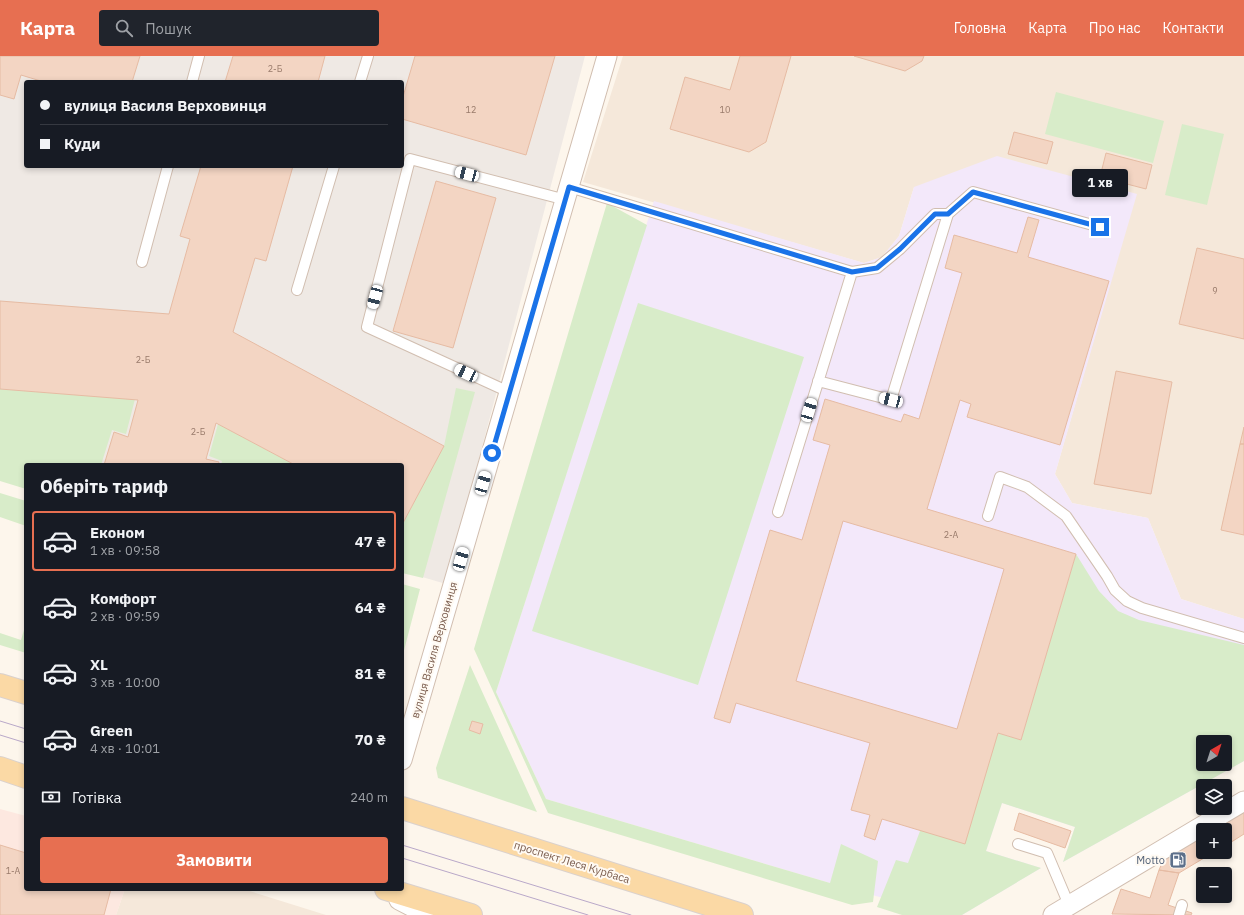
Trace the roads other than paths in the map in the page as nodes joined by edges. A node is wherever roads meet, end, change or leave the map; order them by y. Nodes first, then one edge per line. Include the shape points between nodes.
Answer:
1 (199, 56) edge
2 (368, 56) edge
3 (607, 56) edge
4 (193, 80) edge
5 (361, 80) edge
6 (167, 168) edge
7 (333, 168) edge
8 (567, 193) junction
9 (948, 214) junction
10 (1100, 227) dead end
11 (142, 262) dead end
12 (852, 272) junction
13 (297, 290) dead end
14 (818, 381) junction
15 (509, 392) junction
16 (778, 512) dead end
17 (988, 516) dead end
18 (1244, 638) edge
19 (0, 685) edge
20 (24, 692) edge
21 (404, 753) edge
22 (0, 768) edge
23 (24, 776) edge
24 (1244, 801) edge
25 (404, 809) edge
26 (1018, 844) dead end
27 (380, 891) edge
28 (393, 891) edge
29 (1069, 905) junction
30 (428, 915) edge
31 (471, 915) edge
32 (742, 915) edge
33 (1053, 915) edge

1 - 4 lane
2 - 5 lane
3 - 8 street, вулиця Василя Верховинця
6 - 11 lane
7 - 13 lane
8 - 12 lane
8 - 15 street, вулиця Василя Верховинця
8 - 15 lane via 410,159 367,327
9 - 10 lane via 973,192
9 - 12 lane via 935,214 877,268
9 - 14 lane via 891,400
12 - 14 lane
14 - 16 lane
15 - 21 street, вулиця Василя Верховинця
17 - 18 lane via 1000,477 1027,487 1066,516 1115,590 1127,601 1142,608
19 - 20 main road
22 - 23 main road
24 - 29 street
25 - 32 main road, проспект Леся Курбаса
26 - 29 lane via 1047,853
27 - 30 street
28 - 31 main road
29 - 33 street

